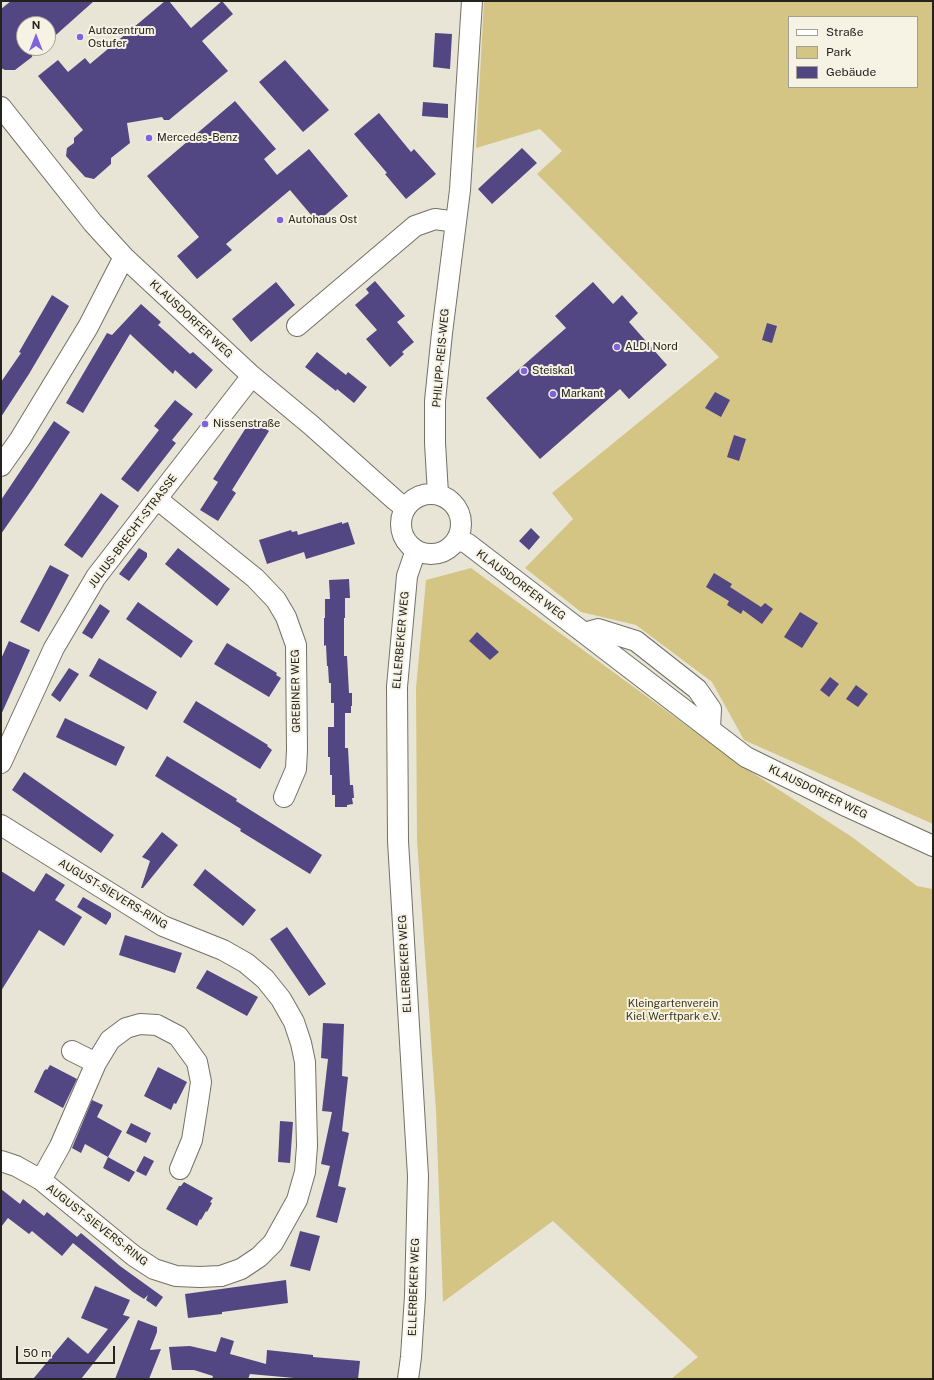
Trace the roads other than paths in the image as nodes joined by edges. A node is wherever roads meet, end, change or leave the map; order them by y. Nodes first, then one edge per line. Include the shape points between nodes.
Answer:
1 (472, 1) edge
2 (1, 107) edge
3 (456, 222) junction
4 (124, 257) junction
5 (297, 326) dead end
6 (252, 376) junction
7 (1, 466) edge
8 (438, 494) junction
9 (156, 499) junction
10 (406, 508) junction
11 (458, 539) junction
12 (416, 550) junction
13 (1, 763) edge
14 (284, 797) dead end
15 (1, 825) edge
16 (933, 846) edge
17 (72, 1052) dead end
18 (96, 1063) junction
19 (1, 1161) edge
20 (180, 1169) dead end
21 (41, 1180) junction
22 (408, 1379) edge

1 - 3 street, PHILIPP-REIS-WEG
2 - 4 street, KLAUSDORFER WEG via 93,223
3 - 5 street via 435,219 415,226
3 - 8 street, PHILIPP-REIS-WEG via 436,401
4 - 6 street, KLAUSDORFER WEG
4 - 7 street via 88,327
6 - 9 street, JULIUS-BRECHT-STRASSE
6 - 10 street, KLAUSDORFER WEG
8 - 10 street via 419,496
8 - 11 street via 447,498 458,509 462,524
9 - 13 street, JULIUS-BRECHT-STRASSE via 96,577 54,648
9 - 14 street, GREBINER WEG via 254,578 276,600 286,617 296,645 297,750 296,769
10 - 12 street via 401,519 402,531 407,542
11 - 12 street via 450,548 439,554 427,554
11 - 16 street, KLAUSDORFER WEG via 468,544 746,757
12 - 22 street, ELLERBEKER WEG via 407,576 397,687 398,841 418,1176 416,1296
15 - 21 street, AUGUST-SIEVERS-RING via 163,926 223,950 246,963 265,979 282,999 294,1022 305,1062 307,1146 305,1172 297,1200 273,1243 259,1257 241,1269 221,1276 200,1277 176,1276 154,1269 134,1256
17 - 18 street
18 - 20 street, AUGUST-SIEVERS-RING via 110,1040 126,1028 140,1024 157,1025 178,1036 197,1062 201,1082 192,1140
18 - 21 street, AUGUST-SIEVERS-RING via 60,1146
19 - 21 street, AUGUST-SIEVERS-RING

